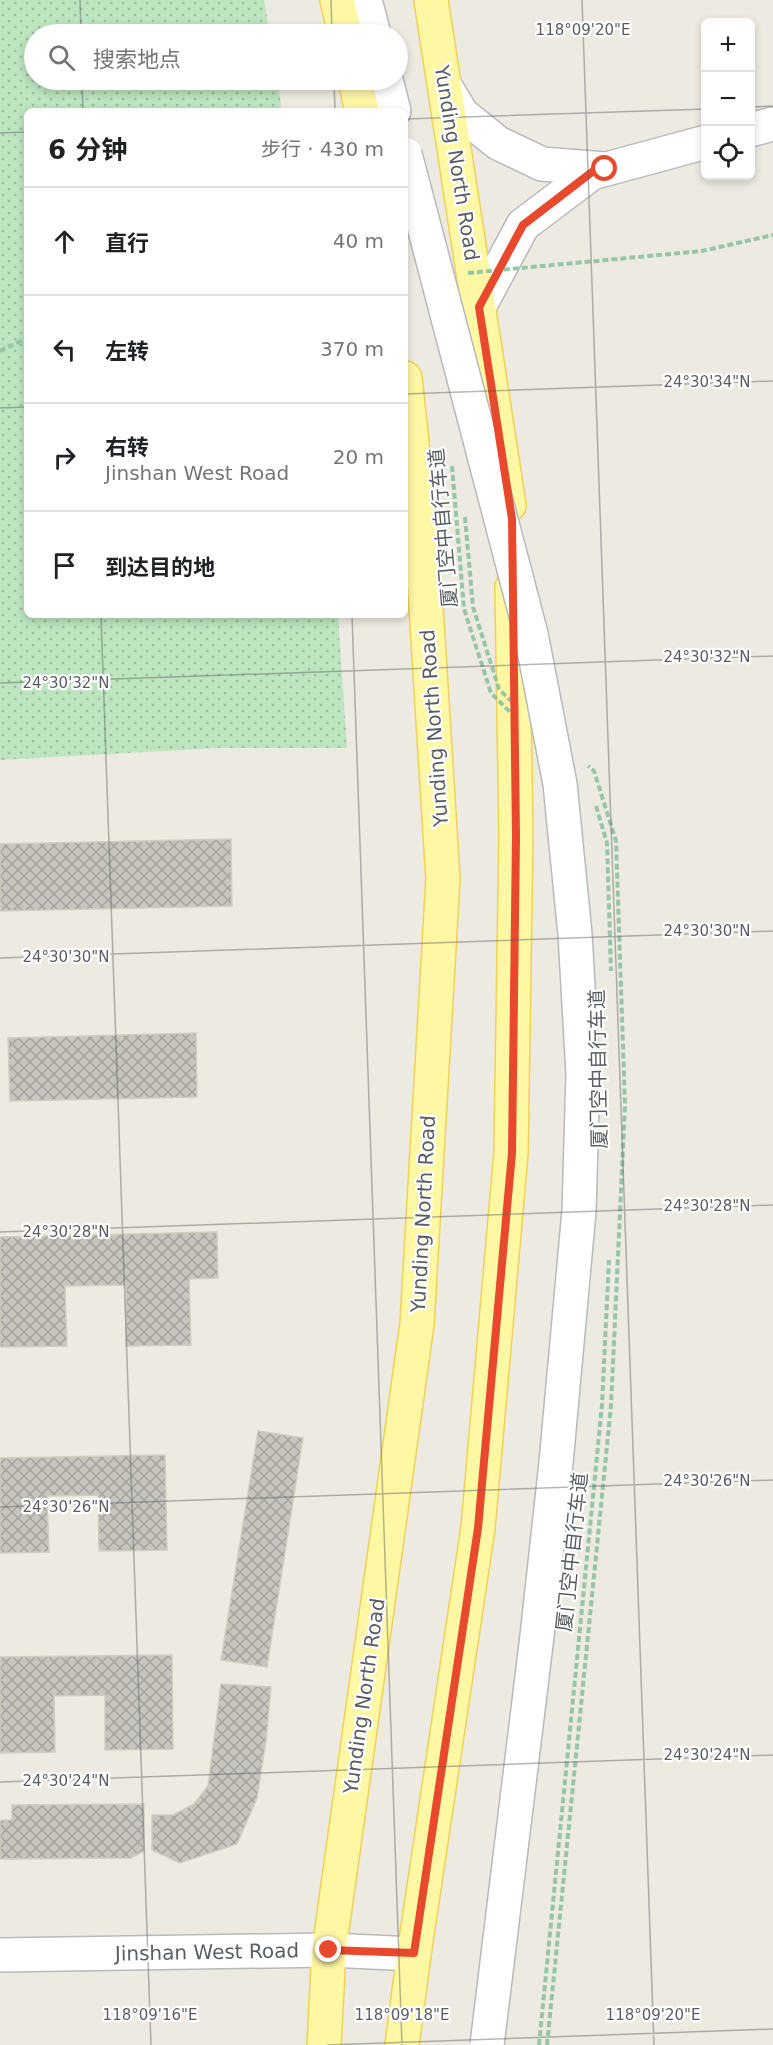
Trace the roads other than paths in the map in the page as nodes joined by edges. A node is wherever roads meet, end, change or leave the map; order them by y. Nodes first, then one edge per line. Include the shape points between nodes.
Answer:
1 (337, 0) edge
2 (365, 0) edge
3 (431, 0) edge
4 (343, 24) edge
5 (371, 24) edge
6 (445, 86) junction
7 (357, 90) edge
8 (389, 90) edge
9 (361, 108) edge
10 (393, 108) edge
11 (773, 124) edge
12 (755, 129) edge
13 (701, 143) edge
14 (408, 165) edge
15 (605, 169) junction
16 (479, 307) junction
17 (408, 406) edge
18 (329, 1950) junction
19 (414, 1953) junction
20 (0, 1955) edge
21 (324, 2045) edge
22 (402, 2045) edge
23 (487, 2045) edge

1 - 4 main road
2 - 5 street
3 - 6 main road, Yunding North Road
6 - 15 street via 462,114 498,143 542,164
6 - 16 main road, Yunding North Road
7 - 9 main road
8 - 10 street
11 - 12 street
13 - 15 street
14 - 23 street, bridge via 531,634 560,784 575,934 583,1074 579,1211 556,1463
15 - 16 street via 592,172 523,225
16 - 19 main road, Yunding North Road via 512,519 516,836 512,1153 478,1528
17 - 18 main road, Yunding North Road via 421,527 443,879 417,1324
18 - 19 street, Jinshan West Road
18 - 20 street, Jinshan West Road
18 - 21 main road, Yunding North Road
19 - 22 main road, Yunding North Road

